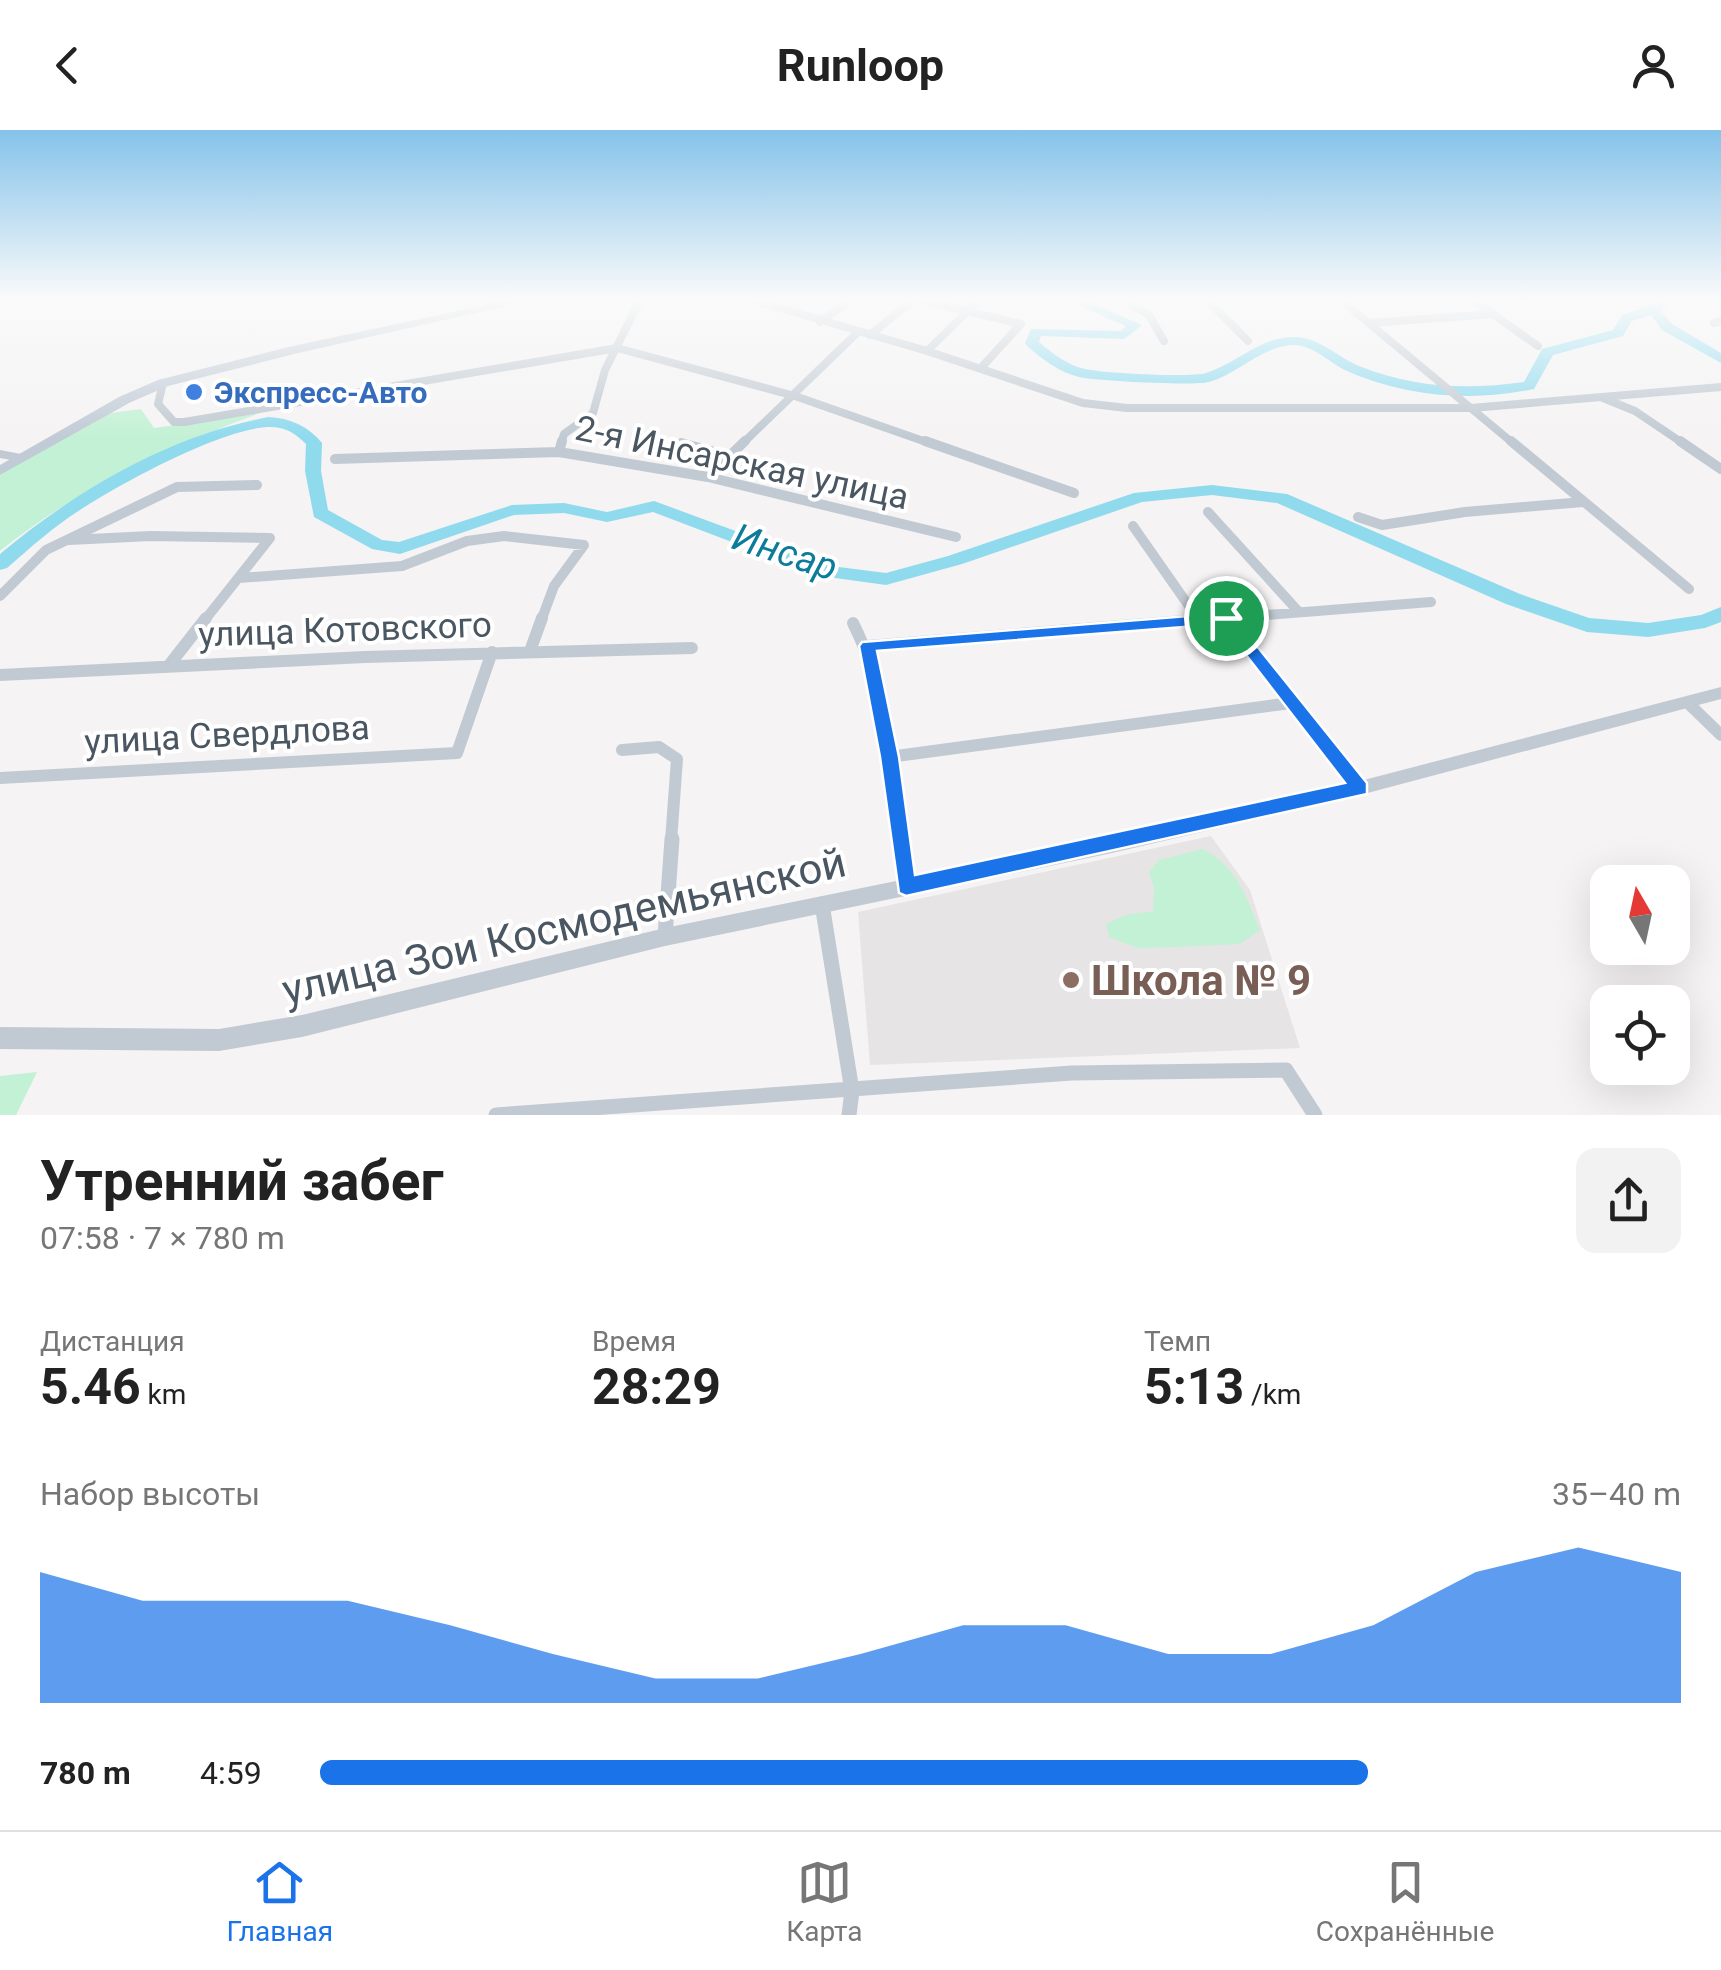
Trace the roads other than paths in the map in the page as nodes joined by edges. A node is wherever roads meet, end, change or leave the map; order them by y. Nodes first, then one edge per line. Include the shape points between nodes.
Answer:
1 (310, 346) edge
2 (844, 346) edge
3 (908, 346) edge
4 (931, 346) edge
5 (1001, 346) edge
6 (1397, 346) edge
7 (617, 348) junction
8 (926, 351) junction
9 (981, 368) junction
10 (164, 383) junction
11 (1721, 387) edge
12 (794, 396) junction
13 (1594, 396) junction
14 (1472, 408) junction
15 (682, 442) dead end
16 (559, 452) junction
17 (0, 454) edge
18 (730, 456) junction
19 (22, 458) junction
20 (335, 459) dead end
21 (1721, 469) edge
22 (0, 471) edge
23 (708, 476) junction
24 (257, 484) dead end
25 (1074, 493) dead end
26 (1583, 502) junction
27 (1208, 512) dead end
28 (1358, 517) dead end
29 (1133, 526) dead end
30 (956, 537) dead end
31 (63, 540) junction
32 (239, 578) junction
33 (1689, 589) dead end
34 (0, 596) edge
35 (1431, 602) dead end
36 (1298, 611) junction
37 (1226, 618) junction
38 (1203, 619) junction
39 (853, 623) dead end
40 (868, 646) junction
41 (692, 648) dead end
42 (530, 651) junction
43 (492, 652) junction
44 (170, 664) junction
45 (0, 676) edge
46 (1721, 693) edge
47 (1291, 703) junction
48 (1688, 703) junction
49 (1721, 735) edge
50 (622, 750) dead end
51 (890, 757) junction
52 (0, 778) edge
53 (1360, 788) junction
54 (906, 886) junction
55 (822, 904) junction
56 (665, 937) junction
57 (0, 1038) edge
58 (852, 1091) junction
59 (496, 1115) edge
60 (849, 1115) edge
61 (1315, 1115) edge

1 - 10 main road
2 - 12 street
3 - 8 street
4 - 8 street
5 - 9 street
6 - 14 street
7 - 10 street via 184,422 174,422 158,404
7 - 12 street
7 - 16 street via 593,413 564,434
8 - 9 street
9 - 14 street via 1083,403 1127,408
10 - 19 main road
11 - 13 street
12 - 18 street
12 - 25 street
13 - 14 street
13 - 21 street via 1636,411
14 - 26 street
15 - 18 street
16 - 20 street, 2-я Инсарская улица
16 - 23 street, 2-я Инсарская улица
17 - 19 street
18 - 23 street
19 - 22 main road
23 - 30 street, 2-я Инсарская улица
24 - 31 street via 176,487
26 - 28 street via 1382,525
26 - 33 street
27 - 36 street
29 - 38 street
31 - 32 street via 270,538
31 - 34 street
32 - 42 street via 402,566 467,541 504,536 584,545 554,586
32 - 44 street
35 - 36 street
36 - 37 street
37 - 38 street
37 - 47 street
38 - 40 street
39 - 40 street
40 - 51 street
41 - 42 street, улица Котовского
42 - 43 street, улица Котовского
43 - 44 street, улица Котовского
43 - 52 street, улица Свердлова via 457,753
44 - 45 street, улица Котовского
46 - 48 street, улица Зои Космодемьянской
47 - 51 street
47 - 53 street
48 - 49 street
48 - 53 street, улица Зои Космодемьянской
50 - 56 street via 657,745 677,760
51 - 54 street
53 - 54 street, улица Зои Космодемьянской
54 - 55 street, улица Зои Космодемьянской
55 - 56 street, улица Зои Космодемьянской
55 - 58 street
56 - 57 street, улица Зои Космодемьянской via 302,1026 218,1040
58 - 59 street
58 - 60 street
58 - 61 street via 1072,1073 1286,1070

